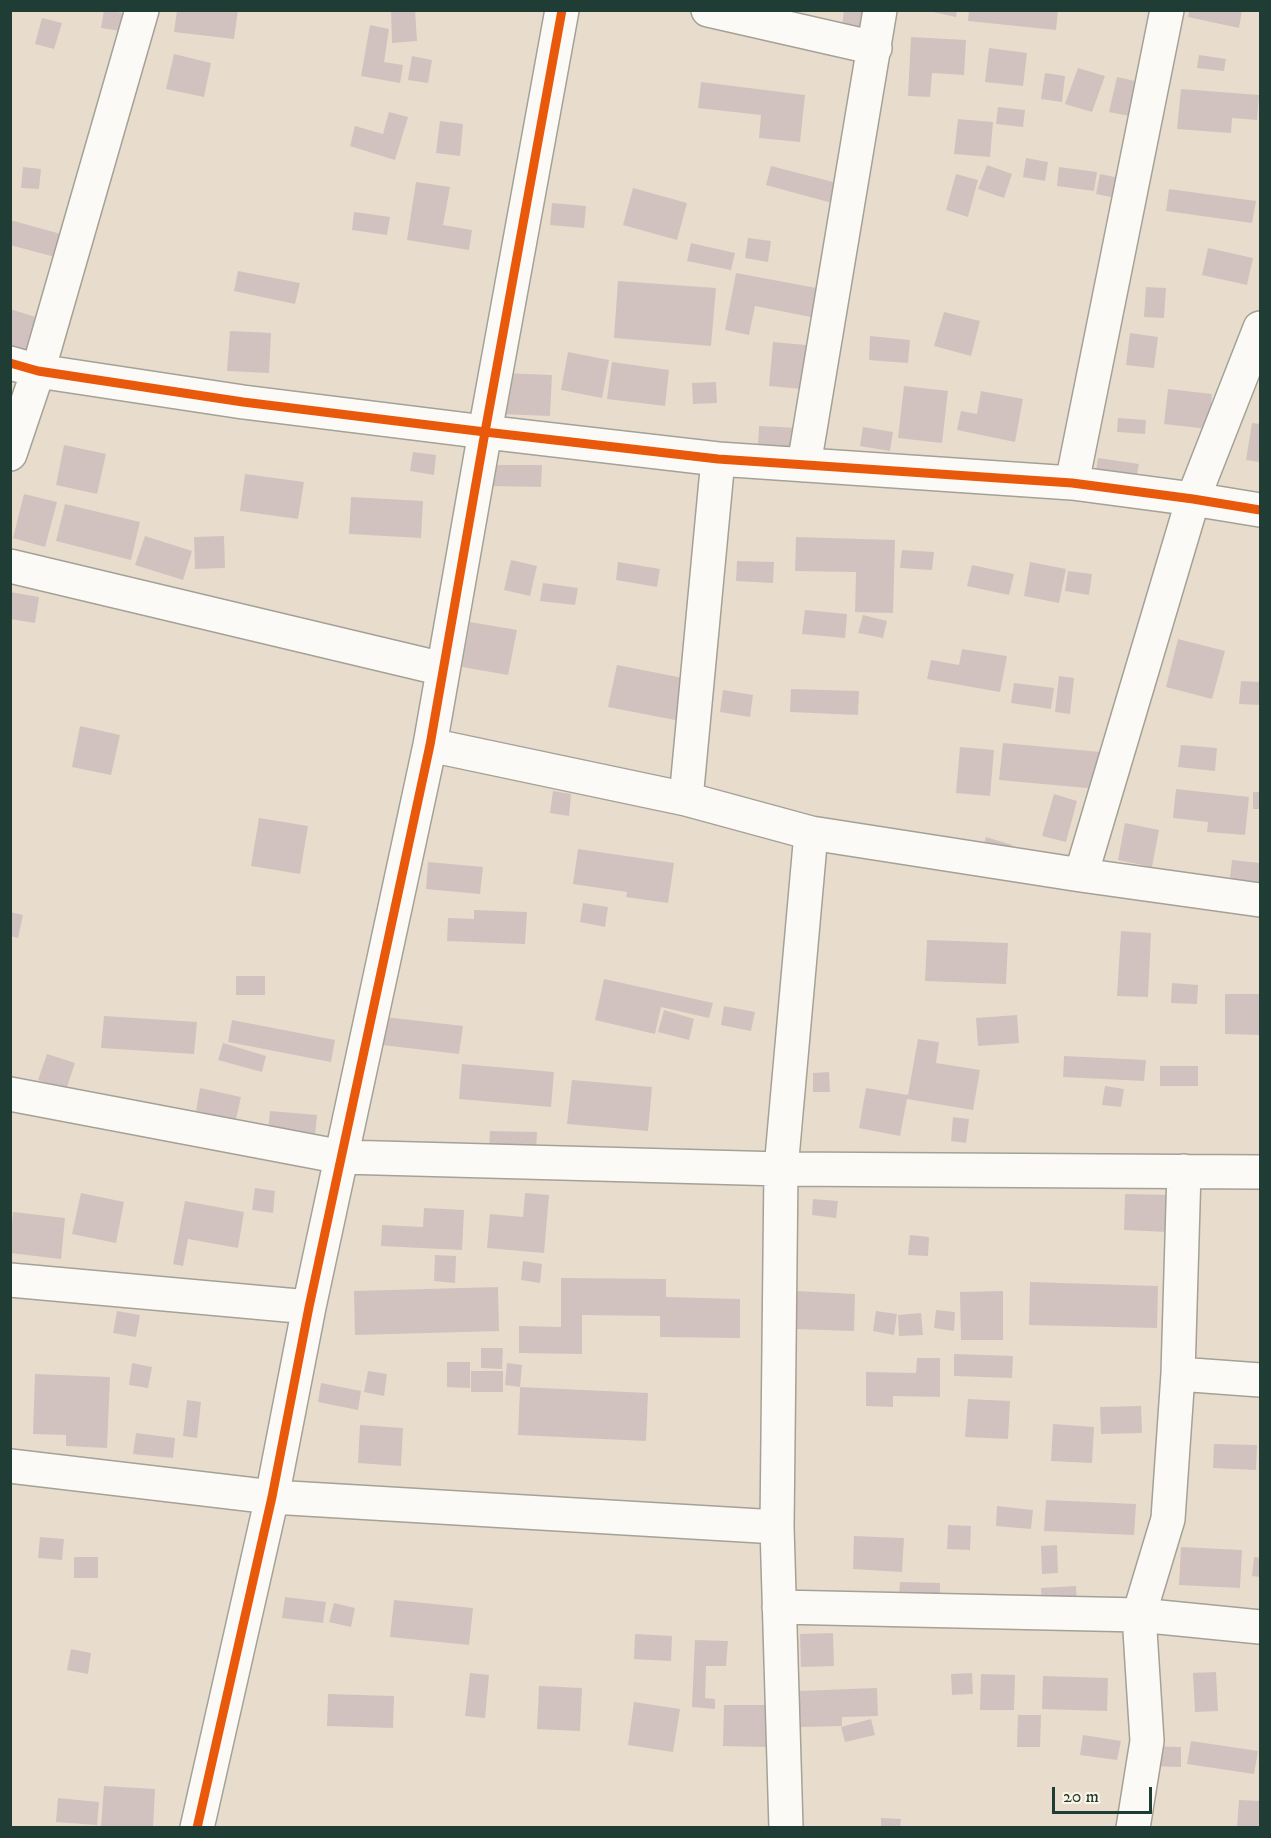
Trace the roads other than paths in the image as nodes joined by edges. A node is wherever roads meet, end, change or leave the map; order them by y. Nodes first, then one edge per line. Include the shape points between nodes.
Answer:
1 (142, 10) edge
2 (562, 10) edge
3 (708, 10) edge
4 (880, 10) edge
5 (1167, 10) edge
6 (874, 48) junction
7 (1260, 328) edge
8 (24, 367) edge
9 (485, 432) junction
10 (10, 454) edge
11 (718, 459) junction
12 (804, 465) junction
13 (1072, 483) junction
14 (1193, 499) junction
15 (1260, 510) edge
16 (10, 566) edge
17 (443, 669) junction
18 (430, 745) junction
19 (686, 799) junction
20 (811, 833) junction
21 (1081, 875) junction
22 (1260, 900) edge
23 (10, 1095) edge
24 (342, 1157) junction
25 (781, 1169) junction
26 (1184, 1171) junction
27 (1260, 1172) edge
28 (10, 1280) edge
29 (309, 1307) junction
30 (1178, 1374) junction
31 (1260, 1380) edge
32 (10, 1466) edge
33 (272, 1497) junction
34 (777, 1527) junction
35 (779, 1607) junction
36 (1139, 1615) junction
37 (1260, 1627) edge
38 (196, 1827) edge
39 (786, 1827) edge
40 (1133, 1827) edge

1 - 8 street
2 - 9 street
3 - 6 street
4 - 6 street
5 - 13 street
6 - 12 street
7 - 14 street
8 - 9 street via 243,402
8 - 10 street
9 - 11 street
9 - 17 street
11 - 12 street
11 - 19 street
12 - 13 street
13 - 14 street
14 - 15 street
14 - 21 street
16 - 17 street
17 - 18 street
18 - 19 street
18 - 24 street
19 - 20 street
20 - 21 street
20 - 25 street
21 - 22 street
23 - 24 street
24 - 25 street
24 - 29 street
25 - 26 street
25 - 34 street
26 - 27 street
26 - 30 street
28 - 29 street
29 - 33 street
30 - 31 street
30 - 36 street via 1168,1518
32 - 33 street
33 - 34 street
33 - 38 street
34 - 35 street
35 - 36 street
35 - 39 street
36 - 37 street
36 - 40 street via 1147,1741

